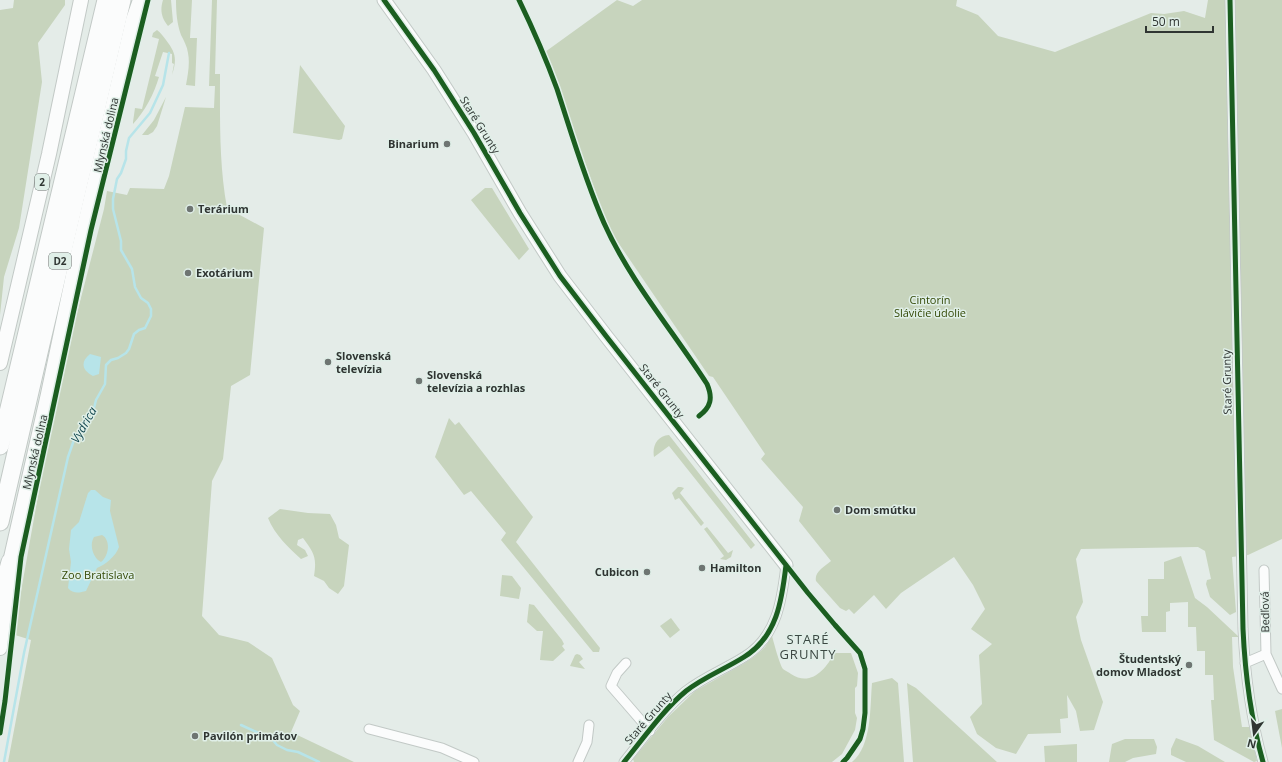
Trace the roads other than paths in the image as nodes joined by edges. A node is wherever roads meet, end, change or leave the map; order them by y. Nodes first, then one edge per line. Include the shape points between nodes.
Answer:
1 (81, 0) edge
2 (93, 0) edge
3 (106, 0) edge
4 (122, 0) edge
5 (140, 0) edge
6 (384, 0) edge
7 (1230, 0) edge
8 (75, 129) junction
9 (0, 363) edge
10 (0, 446) edge
11 (0, 522) edge
12 (10, 562) junction
13 (786, 564) joint
14 (1264, 570) dead end
15 (0, 598) edge
16 (0, 648) edge
17 (1266, 654) junction
18 (626, 663) dead end
19 (1245, 663) junction
20 (1282, 689) edge
21 (588, 725) dead end
22 (369, 729) dead end
23 (650, 731) junction
24 (474, 762) edge
25 (578, 762) edge
26 (624, 762) edge
27 (1263, 762) edge

1 - 9 main road, 2 via 49,154
2 - 8 highway
3 - 8 highway, D2
4 - 11 highway, D2
5 - 12 main road, Mlynská dolina via 75,266
6 - 13 street, Staré Grunty via 470,126 560,276
7 - 19 street, Staré Grunty
8 - 10 highway, D2
12 - 15 highway
12 - 16 main road, Mlynská dolina
13 - 23 street, Staré Grunty via 779,610 762,643 744,657 688,690
14 - 17 street, Bedľová
17 - 19 street
17 - 20 street, Bedľová
18 - 23 street, Staré Grunty via 617,673 611,686
19 - 27 street, Staré Grunty
21 - 25 street via 587,742
22 - 24 street via 442,748
23 - 26 street, Staré Grunty

